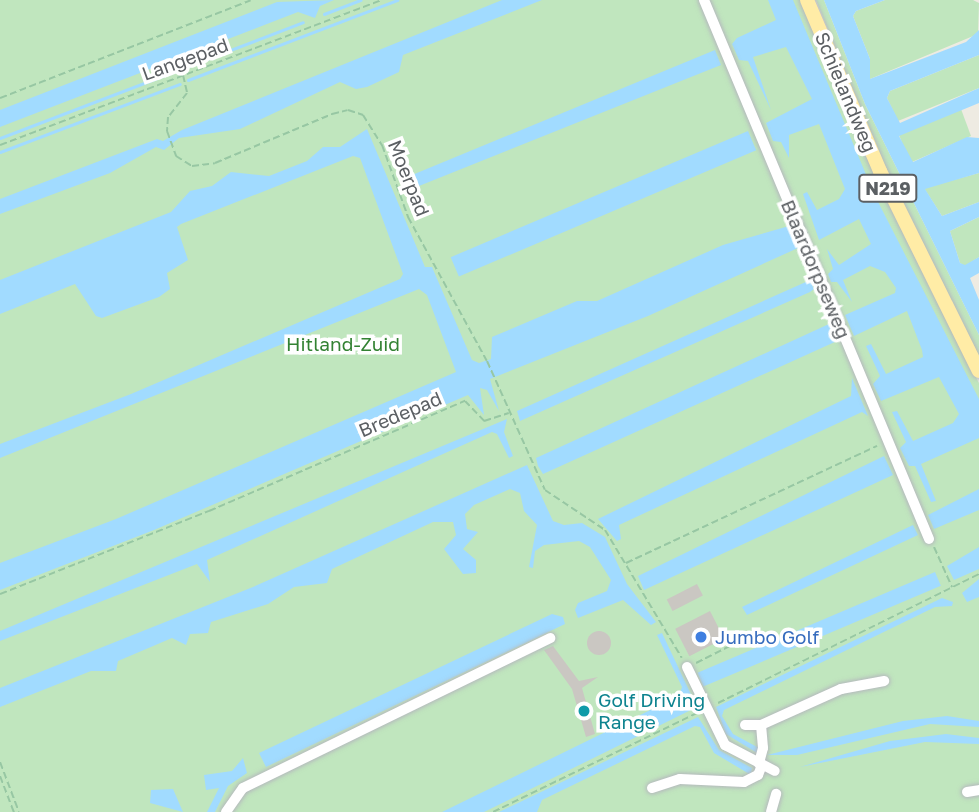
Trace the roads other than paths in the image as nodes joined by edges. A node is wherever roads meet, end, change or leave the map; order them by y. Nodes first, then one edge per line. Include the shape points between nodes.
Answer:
1 (704, 0) edge
2 (807, 0) edge
3 (979, 371) edge
4 (929, 539) road end
5 (550, 638) dead end
6 (687, 667) road end
7 (884, 681) dead end
8 (745, 725) dead end
9 (761, 725) junction
10 (761, 764) junction
11 (775, 771) dead end
12 (652, 788) dead end
13 (776, 794) dead end
14 (226, 812) edge
15 (771, 812) edge

1 - 4 street, Blaardorpseweg
2 - 3 main road, Schielandweg / N219 via 890,193
5 - 14 street via 243,788
6 - 10 street via 725,745
7 - 9 street via 841,689
8 - 9 street
9 - 10 street
10 - 11 street
10 - 12 street via 758,775 744,782 680,779
13 - 15 street

